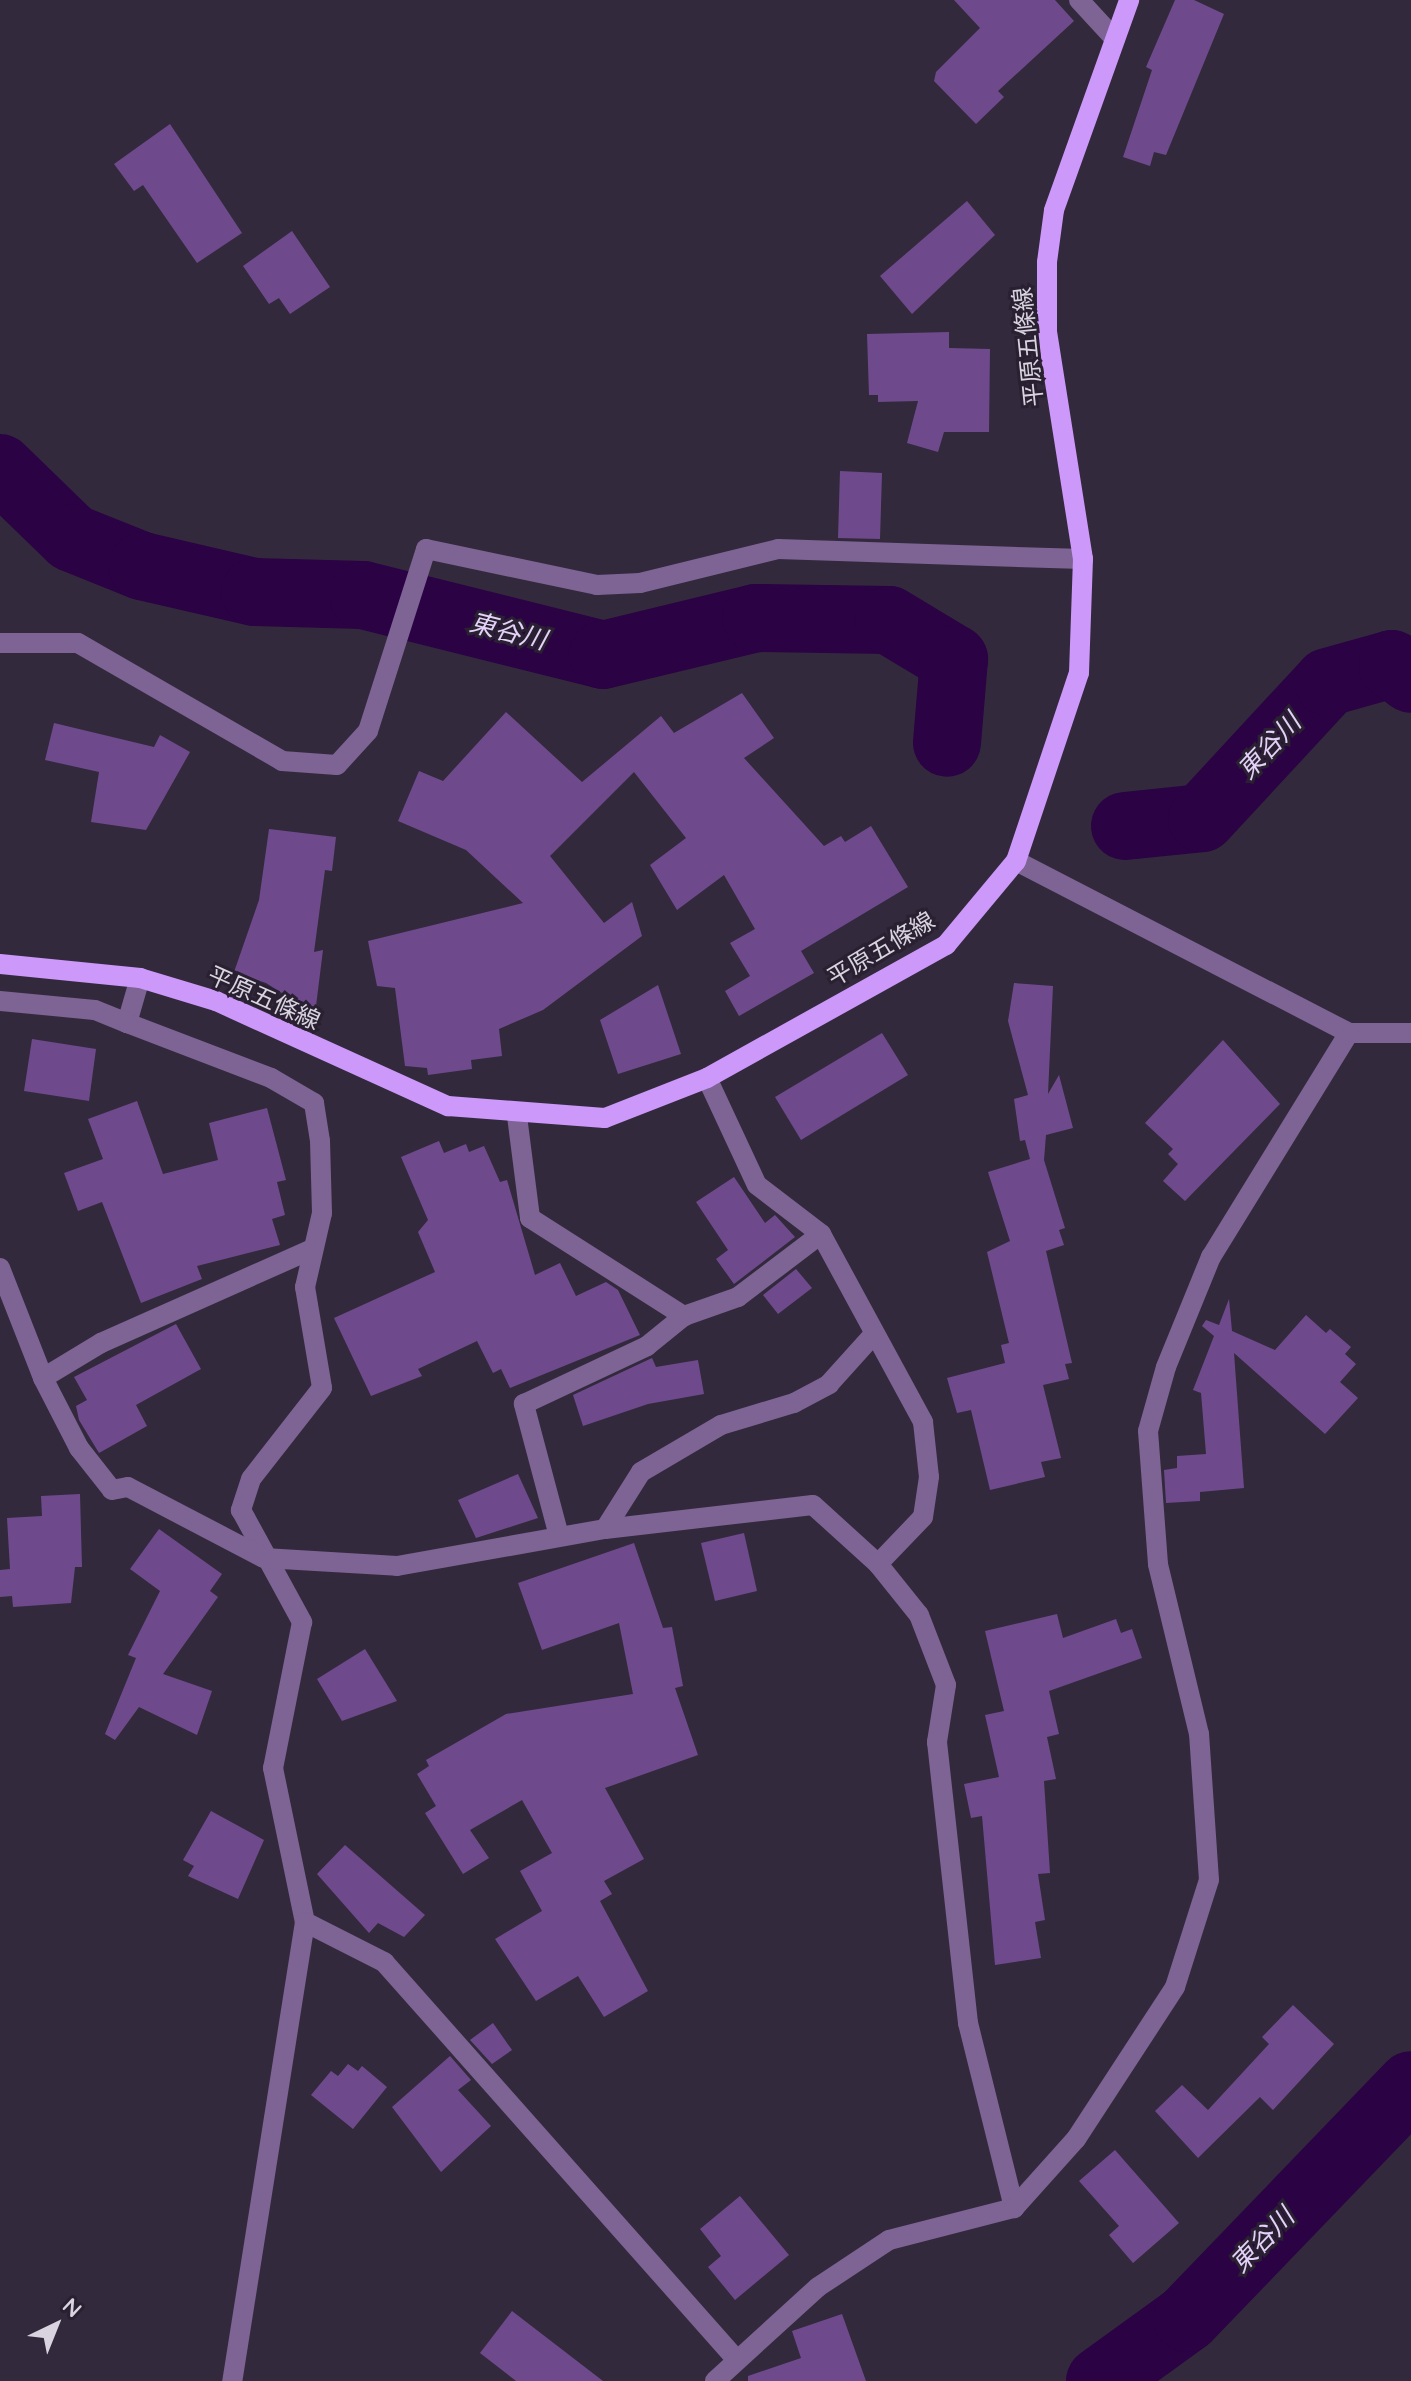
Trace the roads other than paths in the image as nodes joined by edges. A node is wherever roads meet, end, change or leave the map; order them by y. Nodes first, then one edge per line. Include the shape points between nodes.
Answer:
1 (1079, 0) edge
2 (1129, 0) edge
3 (1115, 39) junction
4 (1083, 559) junction
5 (0, 643) edge
6 (1016, 861) junction
7 (0, 964) edge
8 (140, 978) junction
9 (0, 1001) edge
10 (127, 1023) junction
11 (1349, 1033) junction
12 (1411, 1033) edge
13 (707, 1078) junction
14 (517, 1116) junction
15 (821, 1234) junction
16 (310, 1250) junction
17 (0, 1268) edge
18 (684, 1316) junction
19 (874, 1334) junction
20 (43, 1378) junction
21 (605, 1529) junction
22 (559, 1536) junction
23 (264, 1558) junction
24 (878, 1564) junction
25 (305, 1922) junction
26 (1014, 2208) junction
27 (737, 2360) junction
28 (232, 2381) edge
29 (715, 2381) edge

1 - 3 street
2 - 3 main road, 平原五條線
3 - 4 main road, 平原五條線 via 1054,210 1047,262 1047,331
4 - 5 street via 778,549 640,583 597,585 426,549 368,731 337,765 282,761 78,643
4 - 6 main road, 平原五條線 via 1079,673
6 - 11 street
6 - 13 main road, 平原五條線 via 946,945
7 - 8 main road, 平原五條線
8 - 10 street
8 - 14 main road, 平原五條線 via 216,1001 448,1106
9 - 10 street via 95,1010
10 - 16 street via 271,1078 314,1103 322,1213
11 - 12 street
11 - 26 street via 1211,1257 1166,1367 1148,1431 1158,1564 1199,1734 1209,1880 1175,1987 1076,2139
13 - 14 main road, 平原五條線 via 605,1118
13 - 15 street via 757,1185
14 - 18 street via 530,1218
15 - 18 street via 738,1297
15 - 19 street
16 - 20 street via 101,1343
16 - 23 street via 305,1287 322,1388 246,1494 241,1510
17 - 20 street
18 - 22 street via 647,1346 524,1404
19 - 21 street via 829,1384 794,1403 721,1425 641,1472
19 - 24 street via 923,1422 929,1477 923,1517
20 - 23 street via 79,1448 112,1490 128,1487
21 - 22 street
21 - 24 street via 813,1505
22 - 23 street via 397,1566
23 - 25 street via 302,1622 273,1768
24 - 26 street via 919,1615 946,1685 937,1742 968,2023
25 - 27 street via 384,1962
25 - 28 street
26 - 27 street via 889,2240 818,2287
27 - 29 street

